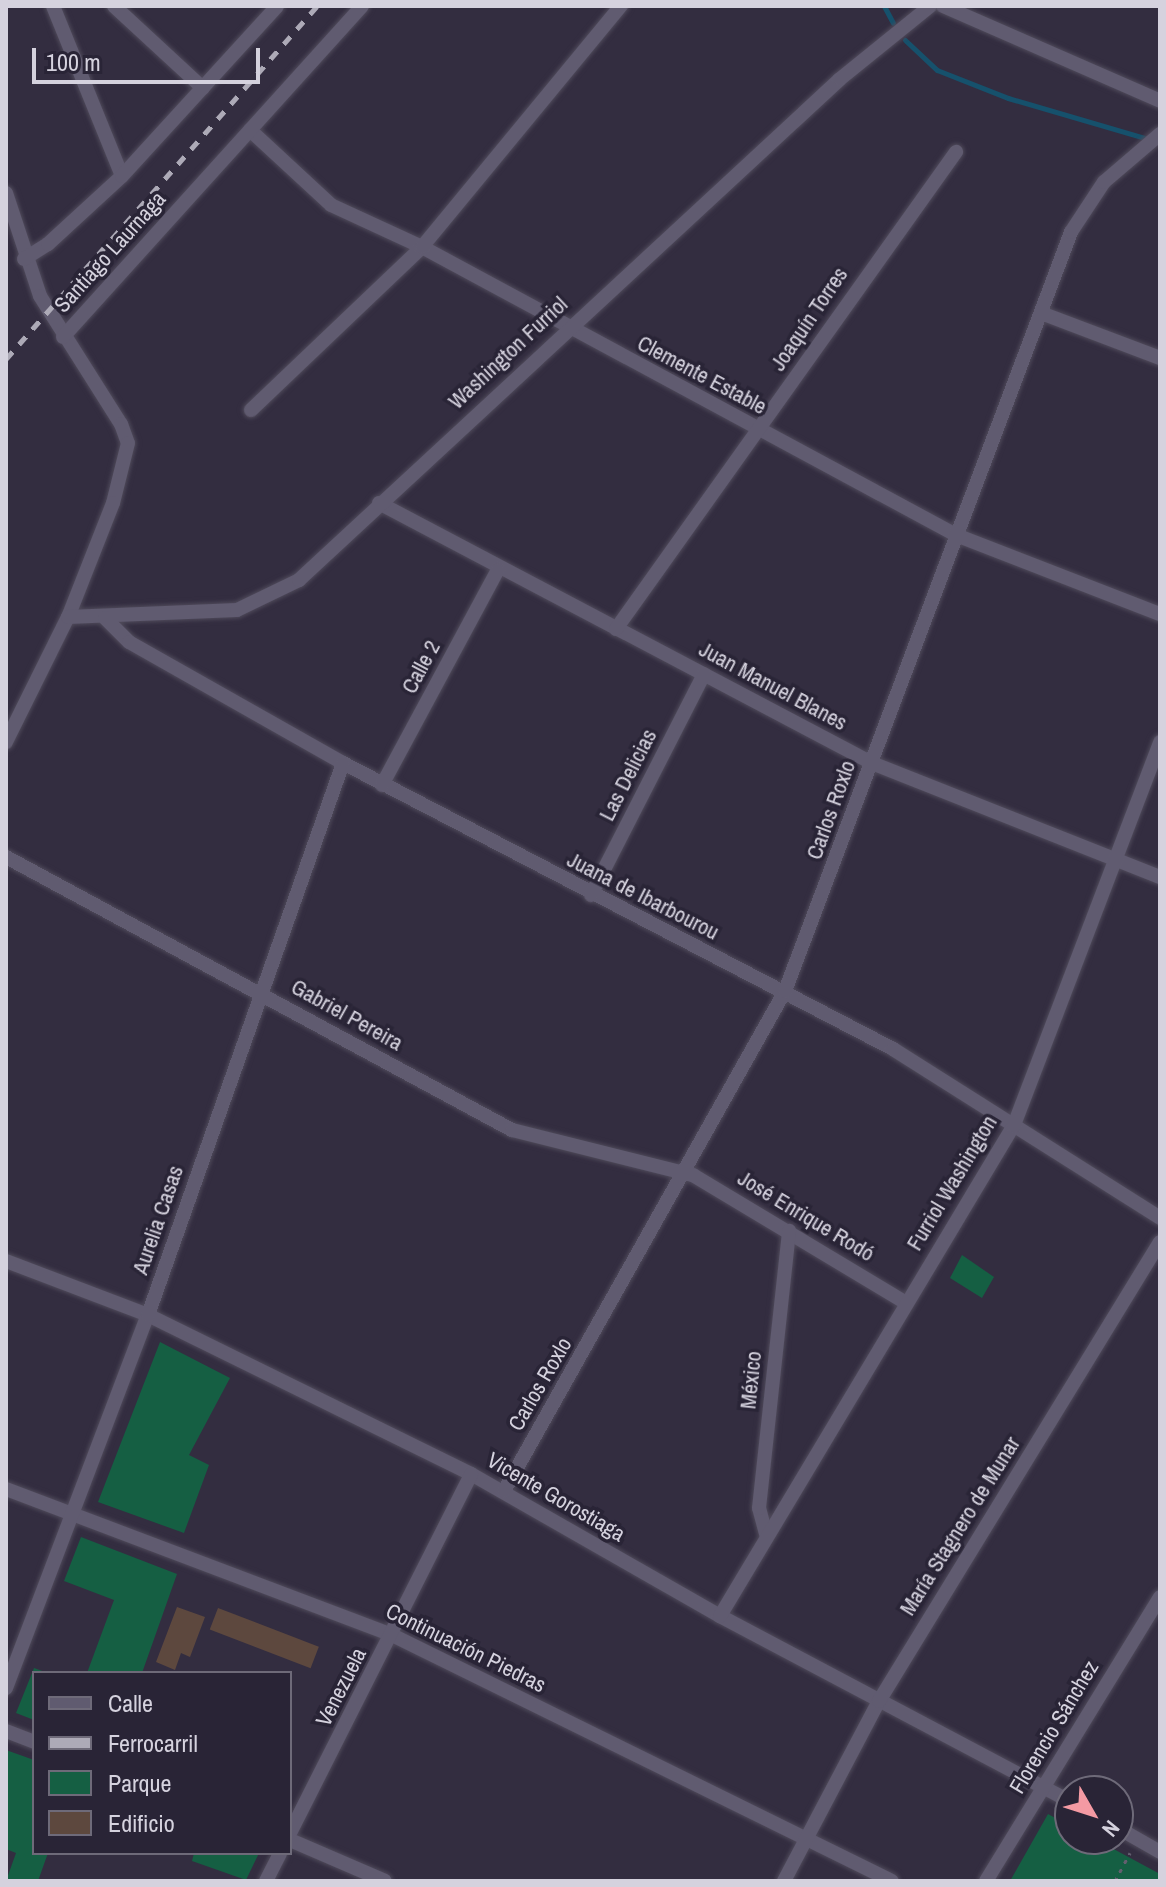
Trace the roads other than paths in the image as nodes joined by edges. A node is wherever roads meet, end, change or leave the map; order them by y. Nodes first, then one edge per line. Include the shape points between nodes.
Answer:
1 (53, 6) edge
2 (114, 6) edge
3 (277, 6) edge
4 (362, 6) edge
5 (621, 6) edge
6 (930, 6) edge
7 (943, 6) edge
8 (203, 88) junction
9 (1160, 101) edge
10 (250, 130) junction
11 (1160, 134) edge
12 (956, 152) dead end
13 (122, 176) junction
14 (6, 193) edge
15 (422, 247) junction
16 (24, 259) junction
17 (1041, 313) junction
18 (568, 328) junction
19 (63, 337) junction
20 (1160, 358) edge
21 (251, 410) dead end
22 (760, 431) junction
23 (379, 503) junction
24 (956, 535) junction
25 (498, 570) junction
26 (1160, 614) edge
27 (68, 617) junction
28 (105, 618) junction
29 (616, 629) junction
30 (704, 674) junction
31 (6, 742) edge
32 (1160, 742) edge
33 (343, 763) junction
34 (872, 763) junction
35 (382, 785) junction
36 (6, 857) edge
37 (1115, 861) junction
38 (1160, 877) edge
39 (591, 895) junction
40 (785, 991) junction
41 (260, 992) junction
42 (1014, 1125) junction
43 (682, 1170) junction
44 (1160, 1218) edge
45 (789, 1231) junction
46 (1160, 1242) edge
47 (6, 1261) edge
48 (906, 1303) junction
49 (148, 1315) junction
50 (471, 1474) junction
51 (6, 1489) edge
52 (504, 1491) junction
53 (72, 1514) junction
54 (766, 1534) junction
55 (1160, 1597) edge
56 (720, 1616) junction
57 (392, 1635) junction
58 (6, 1688) edge
59 (879, 1701) junction
60 (6, 1731) edge
61 (32, 1741) edge
62 (1044, 1787) junction
63 (1054, 1792) edge
64 (292, 1829) edge
65 (1134, 1837) edge
66 (806, 1838) junction
67 (292, 1841) edge
68 (1160, 1852) edge
69 (279, 1855) edge
70 (266, 1881) edge
71 (385, 1881) edge
72 (784, 1881) edge
73 (892, 1881) edge
74 (986, 1881) edge

1 - 13 street
2 - 8 street
3 - 8 street
4 - 10 street, Santiago Laurnaga
5 - 15 street
6 - 18 street, Washington Furriol via 840,79
7 - 9 street
8 - 13 street
10 - 15 street, Clemente Estable via 331,205
10 - 19 street, Santiago Laurnaga
11 - 17 street, Carlos Roxlo via 1089,199
12 - 22 street, Joaquín Torres
13 - 16 street via 48,244
14 - 16 street
15 - 18 street, Clemente Estable
15 - 21 street
16 - 19 street
17 - 20 street
17 - 24 street, Carlos Roxlo
18 - 22 street, Clemente Estable
18 - 23 street, Washington Furriol
19 - 27 street, Santiago Laurnaga via 128,443 113,503
22 - 24 street, Clemente Estable
22 - 29 street, Joaquín Torres
23 - 25 street, Juan Manuel Blanes
23 - 28 street, Washington Furriol via 299,580 268,598 204,615
24 - 26 street, Clemente Estable
24 - 34 street, Carlos Roxlo
25 - 29 street, Juan Manuel Blanes
25 - 35 street, Calle 2
27 - 28 street, Washington Furriol
27 - 31 street, Santiago Laurnaga
28 - 33 street, Juana de Ibarbourou via 129,642
29 - 30 street, Juan Manuel Blanes
30 - 34 street, Juan Manuel Blanes
30 - 39 street, Las Delicias
32 - 37 street, Furriol Washington
33 - 35 street, Juana de Ibarbourou
33 - 41 street, Aurelia Casas
34 - 37 street, Juan Manuel Blanes
34 - 40 street, Carlos Roxlo
35 - 39 street, Juana de Ibarbourou
36 - 41 street, Gabriel Pereira
37 - 38 street, Juan Manuel Blanes
37 - 42 street, Furriol Washington
39 - 40 street, Juana de Ibarbourou
40 - 42 street, Juana de Ibarbourou via 893,1049
40 - 43 street, Carlos Roxlo
41 - 43 street, Gabriel Pereira via 512,1130
41 - 49 street, Aurelia Casas
42 - 44 street, Juana de Ibarbourou
42 - 48 street, Furriol Washington
43 - 45 street, José Enrique Rodó
43 - 52 street, Carlos Roxlo
45 - 48 street, José Enrique Rodó
45 - 54 street, México via 759,1508
46 - 59 street, María Stagnero de Munar
47 - 49 street, Vicente Gorostiaga
48 - 54 street, Furriol Washington
49 - 50 street, Vicente Gorostiaga
49 - 53 street, Aurelia Casas
50 - 52 street, Vicente Gorostiaga
50 - 57 street, Venezuela
51 - 53 street, Continuación Piedras
52 - 56 street, Vicente Gorostiaga
53 - 57 street, Continuación Piedras
53 - 58 street, Aurelia Casas
54 - 56 street, Furriol Washington
55 - 62 street, Florencio Sánchez
56 - 59 street, Vicente Gorostiaga
57 - 64 street, Venezuela
57 - 66 street, Continuación Piedras
59 - 62 street, Vicente Gorostiaga
59 - 66 street, María Stagnero de Munar
60 - 61 street
62 - 63 street, Vicente Gorostiaga
62 - 74 street, Florencio Sánchez
65 - 68 street
66 - 72 street, María Stagnero de Munar
66 - 73 street, Continuación Piedras
67 - 71 street
69 - 70 street

